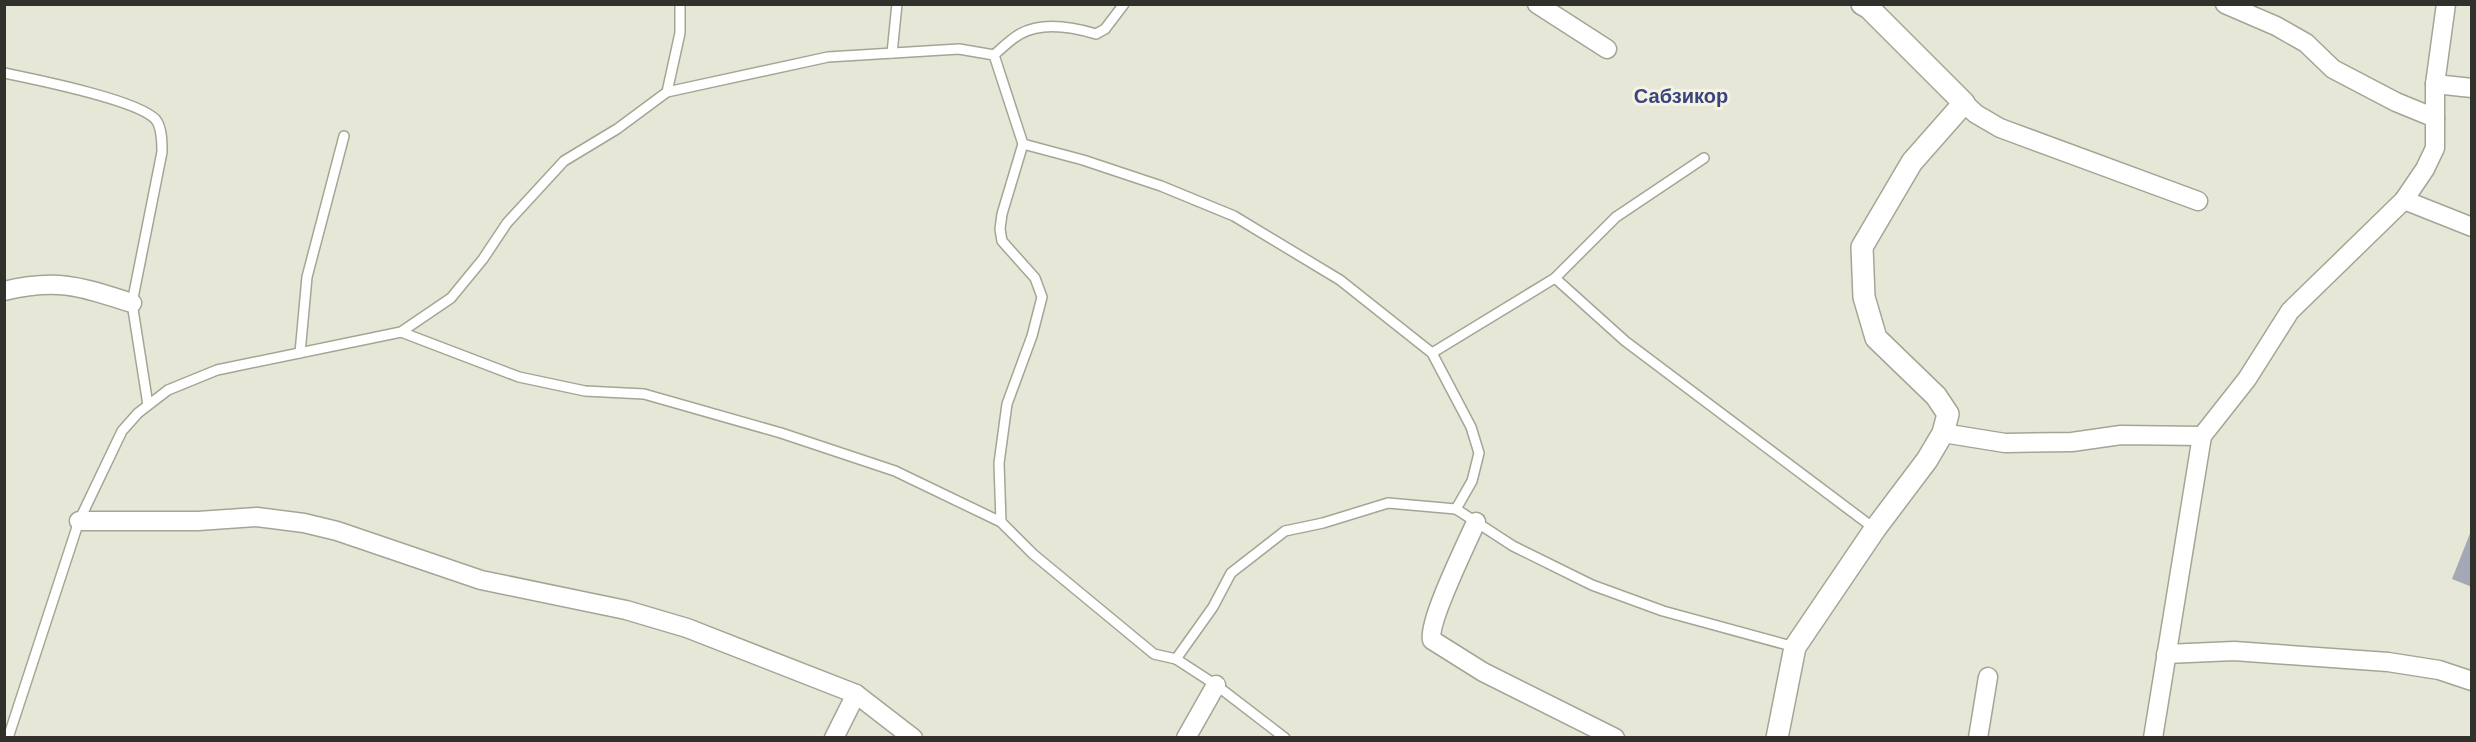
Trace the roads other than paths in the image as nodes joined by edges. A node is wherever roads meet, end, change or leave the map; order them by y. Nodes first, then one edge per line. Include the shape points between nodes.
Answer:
1 (680, 4) edge
2 (897, 4) edge
3 (1124, 4) edge
4 (1537, 4) edge
5 (1862, 4) edge
6 (2225, 4) edge
7 (2446, 4) edge
8 (1607, 49) dead end
9 (892, 53) junction
10 (994, 55) junction
11 (4, 74) edge
12 (2435, 84) junction
13 (2472, 88) edge
14 (667, 92) junction
15 (1964, 103) junction
16 (2435, 118) junction
17 (344, 136) dead end
18 (1023, 144) junction
19 (1704, 158) dead end
20 (2198, 201) dead end
21 (2404, 201) junction
22 (2472, 227) edge
23 (1555, 278) junction
24 (4, 291) edge
25 (132, 303) junction
26 (401, 332) junction
27 (300, 353) junction
28 (1432, 353) junction
29 (148, 405) junction
30 (1943, 433) junction
31 (2202, 436) junction
32 (1456, 509) junction
33 (79, 521) junction
34 (1001, 522) junction
35 (1476, 522) junction
36 (1875, 529) junction
37 (1795, 647) junction
38 (2166, 654) junction
39 (1176, 659) junction
40 (1988, 676) dead end
41 (2472, 681) edge
42 (1216, 685) junction
43 (856, 694) junction
44 (9, 738) edge
45 (834, 738) edge
46 (913, 738) edge
47 (1186, 738) edge
48 (1285, 738) edge
49 (1615, 738) edge
50 (1778, 738) edge
51 (1978, 738) edge
52 (2153, 738) edge

1 - 14 lane via 680,33
2 - 9 lane
3 - 10 lane via 1105,29 1096,34 1059,26 1039,28 1022,33
4 - 8 street
5 - 15 street
6 - 16 street via 2306,43 2333,69
7 - 12 street
9 - 10 lane via 959,49
9 - 14 lane via 828,57
10 - 18 lane
11 - 25 lane via 80,89 156,120 162,152
12 - 13 street
12 - 16 street
14 - 26 lane via 564,161 507,223 451,298
15 - 20 street via 2000,128
15 - 30 street via 1912,162 1862,247 1864,297 1876,338 1936,396 1948,414
16 - 21 street via 2435,148
17 - 27 lane via 306,277
18 - 28 lane via 1161,186 1234,216 1340,280
18 - 34 lane via 1000,229 1002,241 1035,278 1042,297 1007,404 999,463
19 - 23 lane via 1616,217
21 - 22 street
21 - 31 street via 2290,311 2247,379
23 - 28 lane
23 - 36 lane via 1625,342
24 - 25 street via 60,283
25 - 29 lane
26 - 27 lane
26 - 34 lane via 519,377 585,391 644,394 781,433 895,471
27 - 29 lane via 217,370 168,390
28 - 32 lane via 1471,427 1479,453 1472,481
29 - 33 lane via 122,431
30 - 31 street via 2005,443 2072,442 2121,435
30 - 36 street
31 - 38 street
32 - 35 lane
32 - 39 lane via 1388,502 1285,531 1231,573 1213,608
33 - 43 street via 257,518 304,523 481,580 626,610 687,628
33 - 44 lane
34 - 39 lane via 1033,555 1123,631 1154,654
35 - 37 lane via 1513,546 1592,585 1663,611
35 - 49 street via 1437,614 1432,640 1483,672
36 - 37 street
37 - 50 street
38 - 41 street via 2234,651 2388,662 2439,670
38 - 52 street
39 - 42 lane
40 - 51 street
42 - 47 street
42 - 48 lane
43 - 45 street
43 - 46 street

